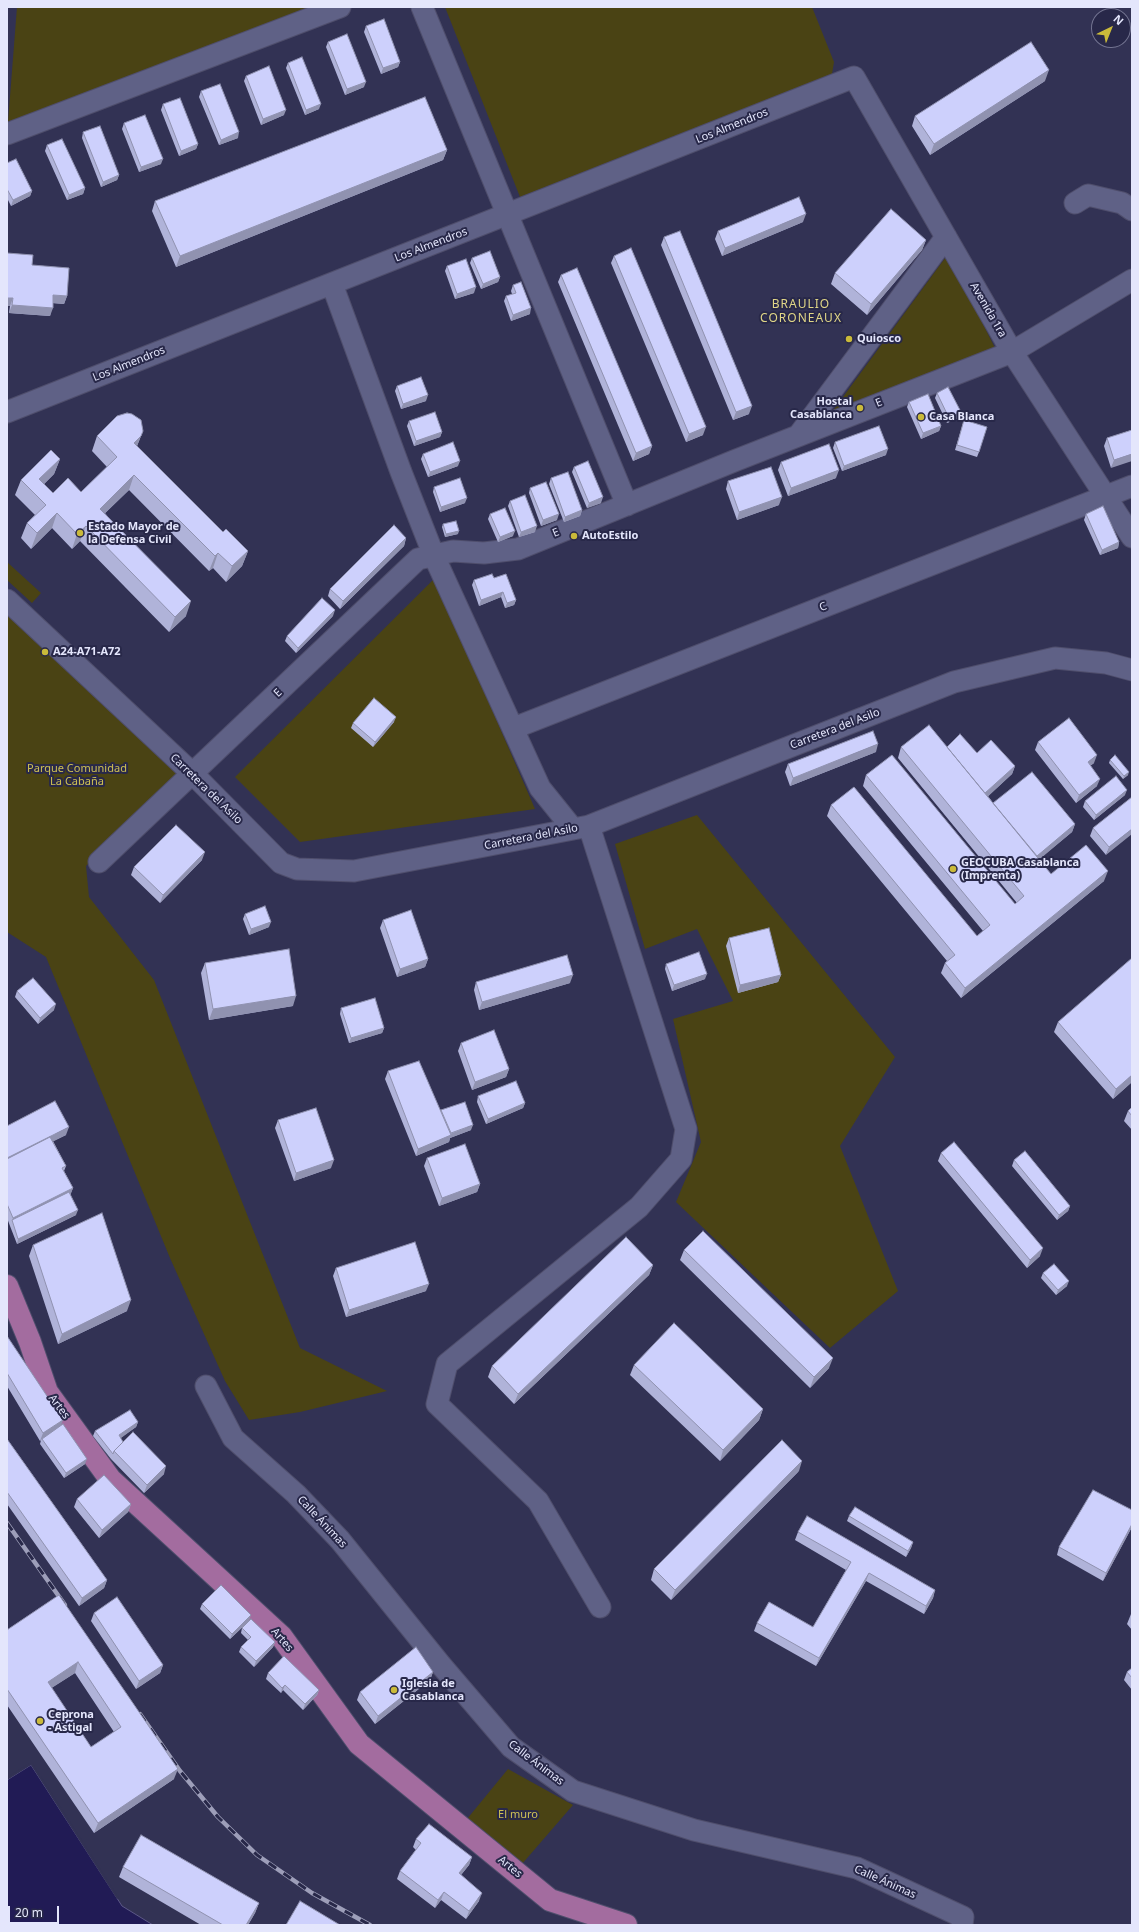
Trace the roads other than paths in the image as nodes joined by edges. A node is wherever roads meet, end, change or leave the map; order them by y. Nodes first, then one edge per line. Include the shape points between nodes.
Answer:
1 (340, 7) edge
2 (422, 7) edge
3 (854, 77) joint
4 (7, 134) edge
5 (1075, 203) dead end
6 (1132, 210) edge
7 (508, 215) junction
8 (946, 237) junction
9 (1132, 280) edge
10 (332, 284) junction
11 (1012, 352) junction
12 (7, 412) edge
13 (798, 436) junction
14 (1132, 486) edge
15 (1105, 496) junction
16 (627, 504) junction
17 (1132, 537) edge
18 (434, 556) junction
19 (7, 600) edge
20 (1132, 670) edge
21 (514, 728) junction
22 (193, 774) junction
23 (581, 827) junction
24 (99, 862) dead end
25 (7, 1286) edge
26 (7, 1338) edge
27 (206, 1386) dead end
28 (47, 1392) junction
29 (600, 1607) dead end
30 (962, 1921) edge
31 (626, 1925) edge

1 - 4 street
2 - 7 street
3 - 7 street, Los Almendros
3 - 8 street, Avenida 1ra
5 - 6 street via 1088,195 1122,203
7 - 10 street, Los Almendros
7 - 16 street
8 - 11 street, Avenida 1ra
8 - 13 street
9 - 11 street, E
10 - 12 street, Los Almendros
10 - 18 street
11 - 13 street, E
11 - 15 street, Avenida 1ra
13 - 16 street, E
14 - 15 street, C
15 - 17 street, Avenida 1ra
15 - 21 street, C
16 - 18 street, E via 518,549 484,553 453,551
18 - 21 street
18 - 22 street, E via 418,559
19 - 22 street, Carretera del Asilo
20 - 23 street, Carretera del Asilo via 1106,663 1055,658 954,682
21 - 23 street via 540,788
22 - 23 street, Carretera del Asilo via 281,863 297,869 354,871
22 - 24 street, E
23 - 29 street via 686,1129 681,1159 639,1208 447,1364 437,1404 538,1501
25 - 28 main road, Artes
26 - 28 main road
27 - 30 street, Calle Ánimas via 233,1438 296,1494 340,1540 440,1664 512,1747 560,1782 573,1790 694,1830 857,1868
28 - 31 main road, Artes via 110,1479 281,1636 359,1744 550,1900

